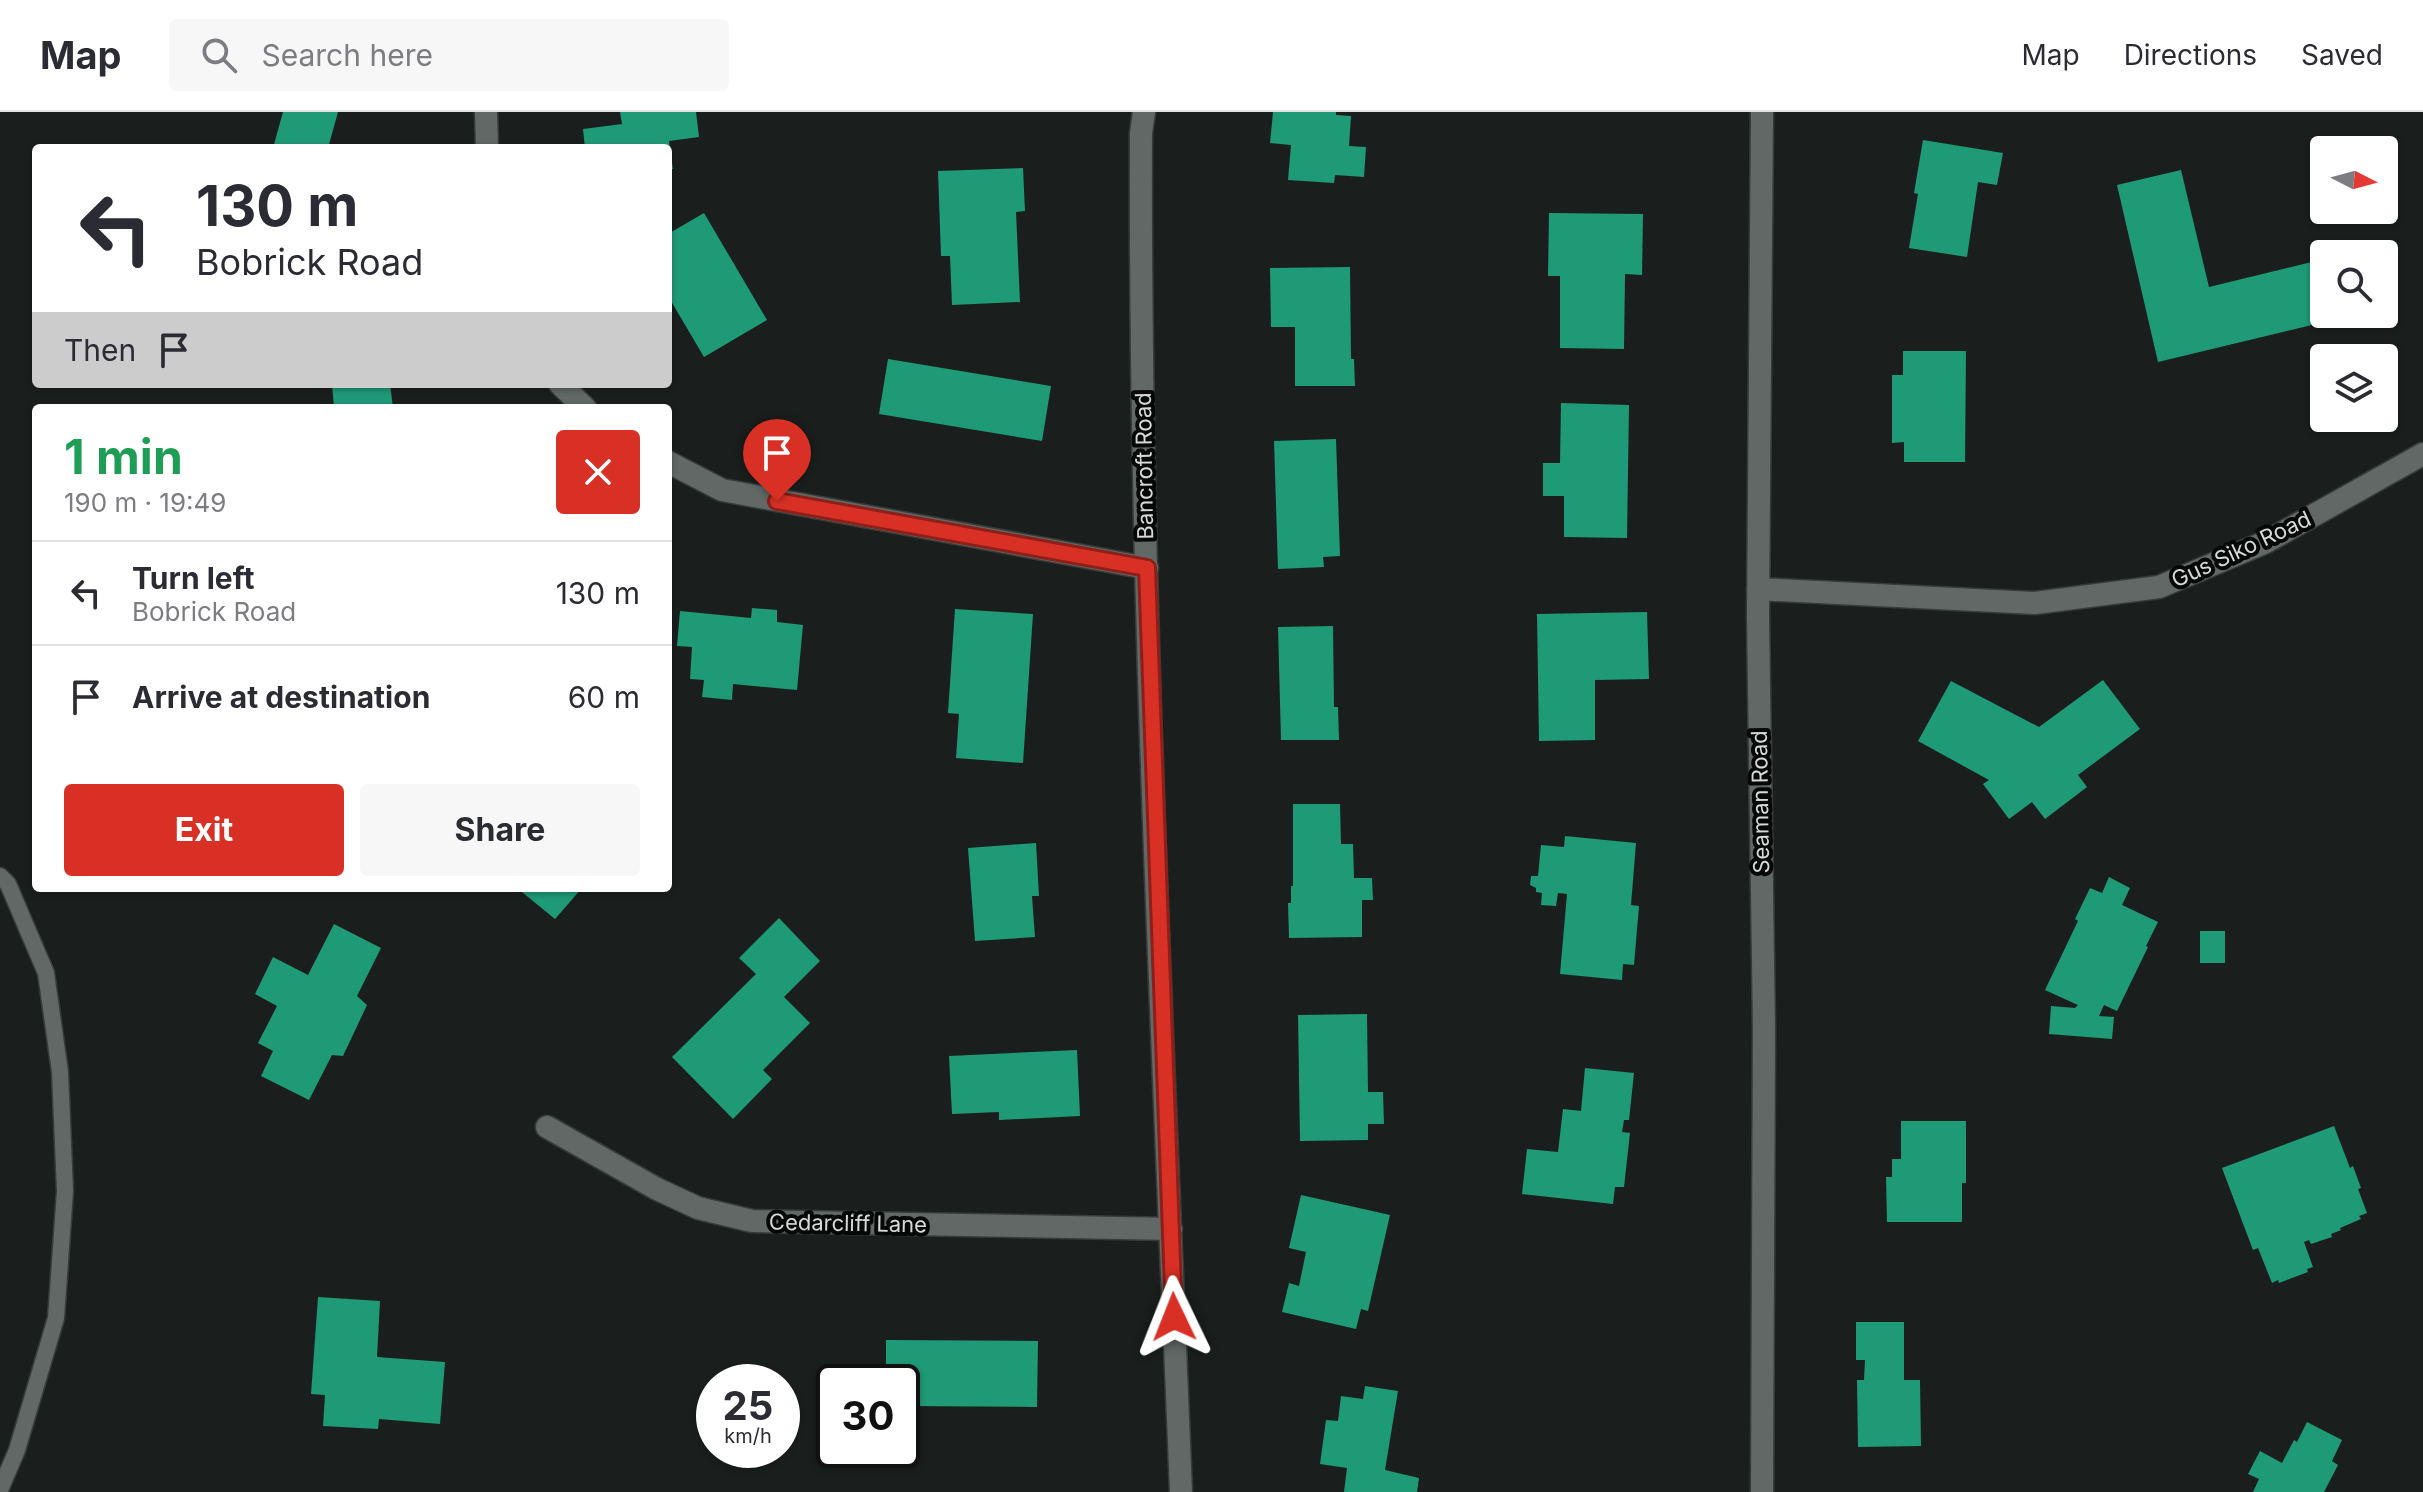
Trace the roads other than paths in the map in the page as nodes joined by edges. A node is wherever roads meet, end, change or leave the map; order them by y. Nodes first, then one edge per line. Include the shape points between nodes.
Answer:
1 (486, 112) edge
2 (1144, 112) edge
3 (1762, 112) edge
4 (487, 144) edge
5 (564, 388) edge
6 (581, 404) edge
7 (2423, 454) edge
8 (672, 464) edge
9 (1147, 568) junction
10 (1758, 589) junction
11 (0, 876) edge
12 (547, 1127) dead end
13 (1171, 1229) junction
14 (0, 1490) edge
15 (1181, 1492) edge
16 (1762, 1492) edge

1 - 4 street
2 - 9 street, Bancroft Road via 1141,304
3 - 10 street, Seaman Road
5 - 6 street
7 - 10 street, Gus Siko Road via 2266,542 2159,587 2035,603
8 - 9 street via 722,490
9 - 13 street, Bancroft Road
10 - 16 street, Seaman Road via 1764,1030
11 - 14 lane via 46,973 60,1072 65,1191 56,1318
12 - 13 street, Cedarcliff Lane via 698,1208 752,1221
13 - 15 street, Bancroft Road

